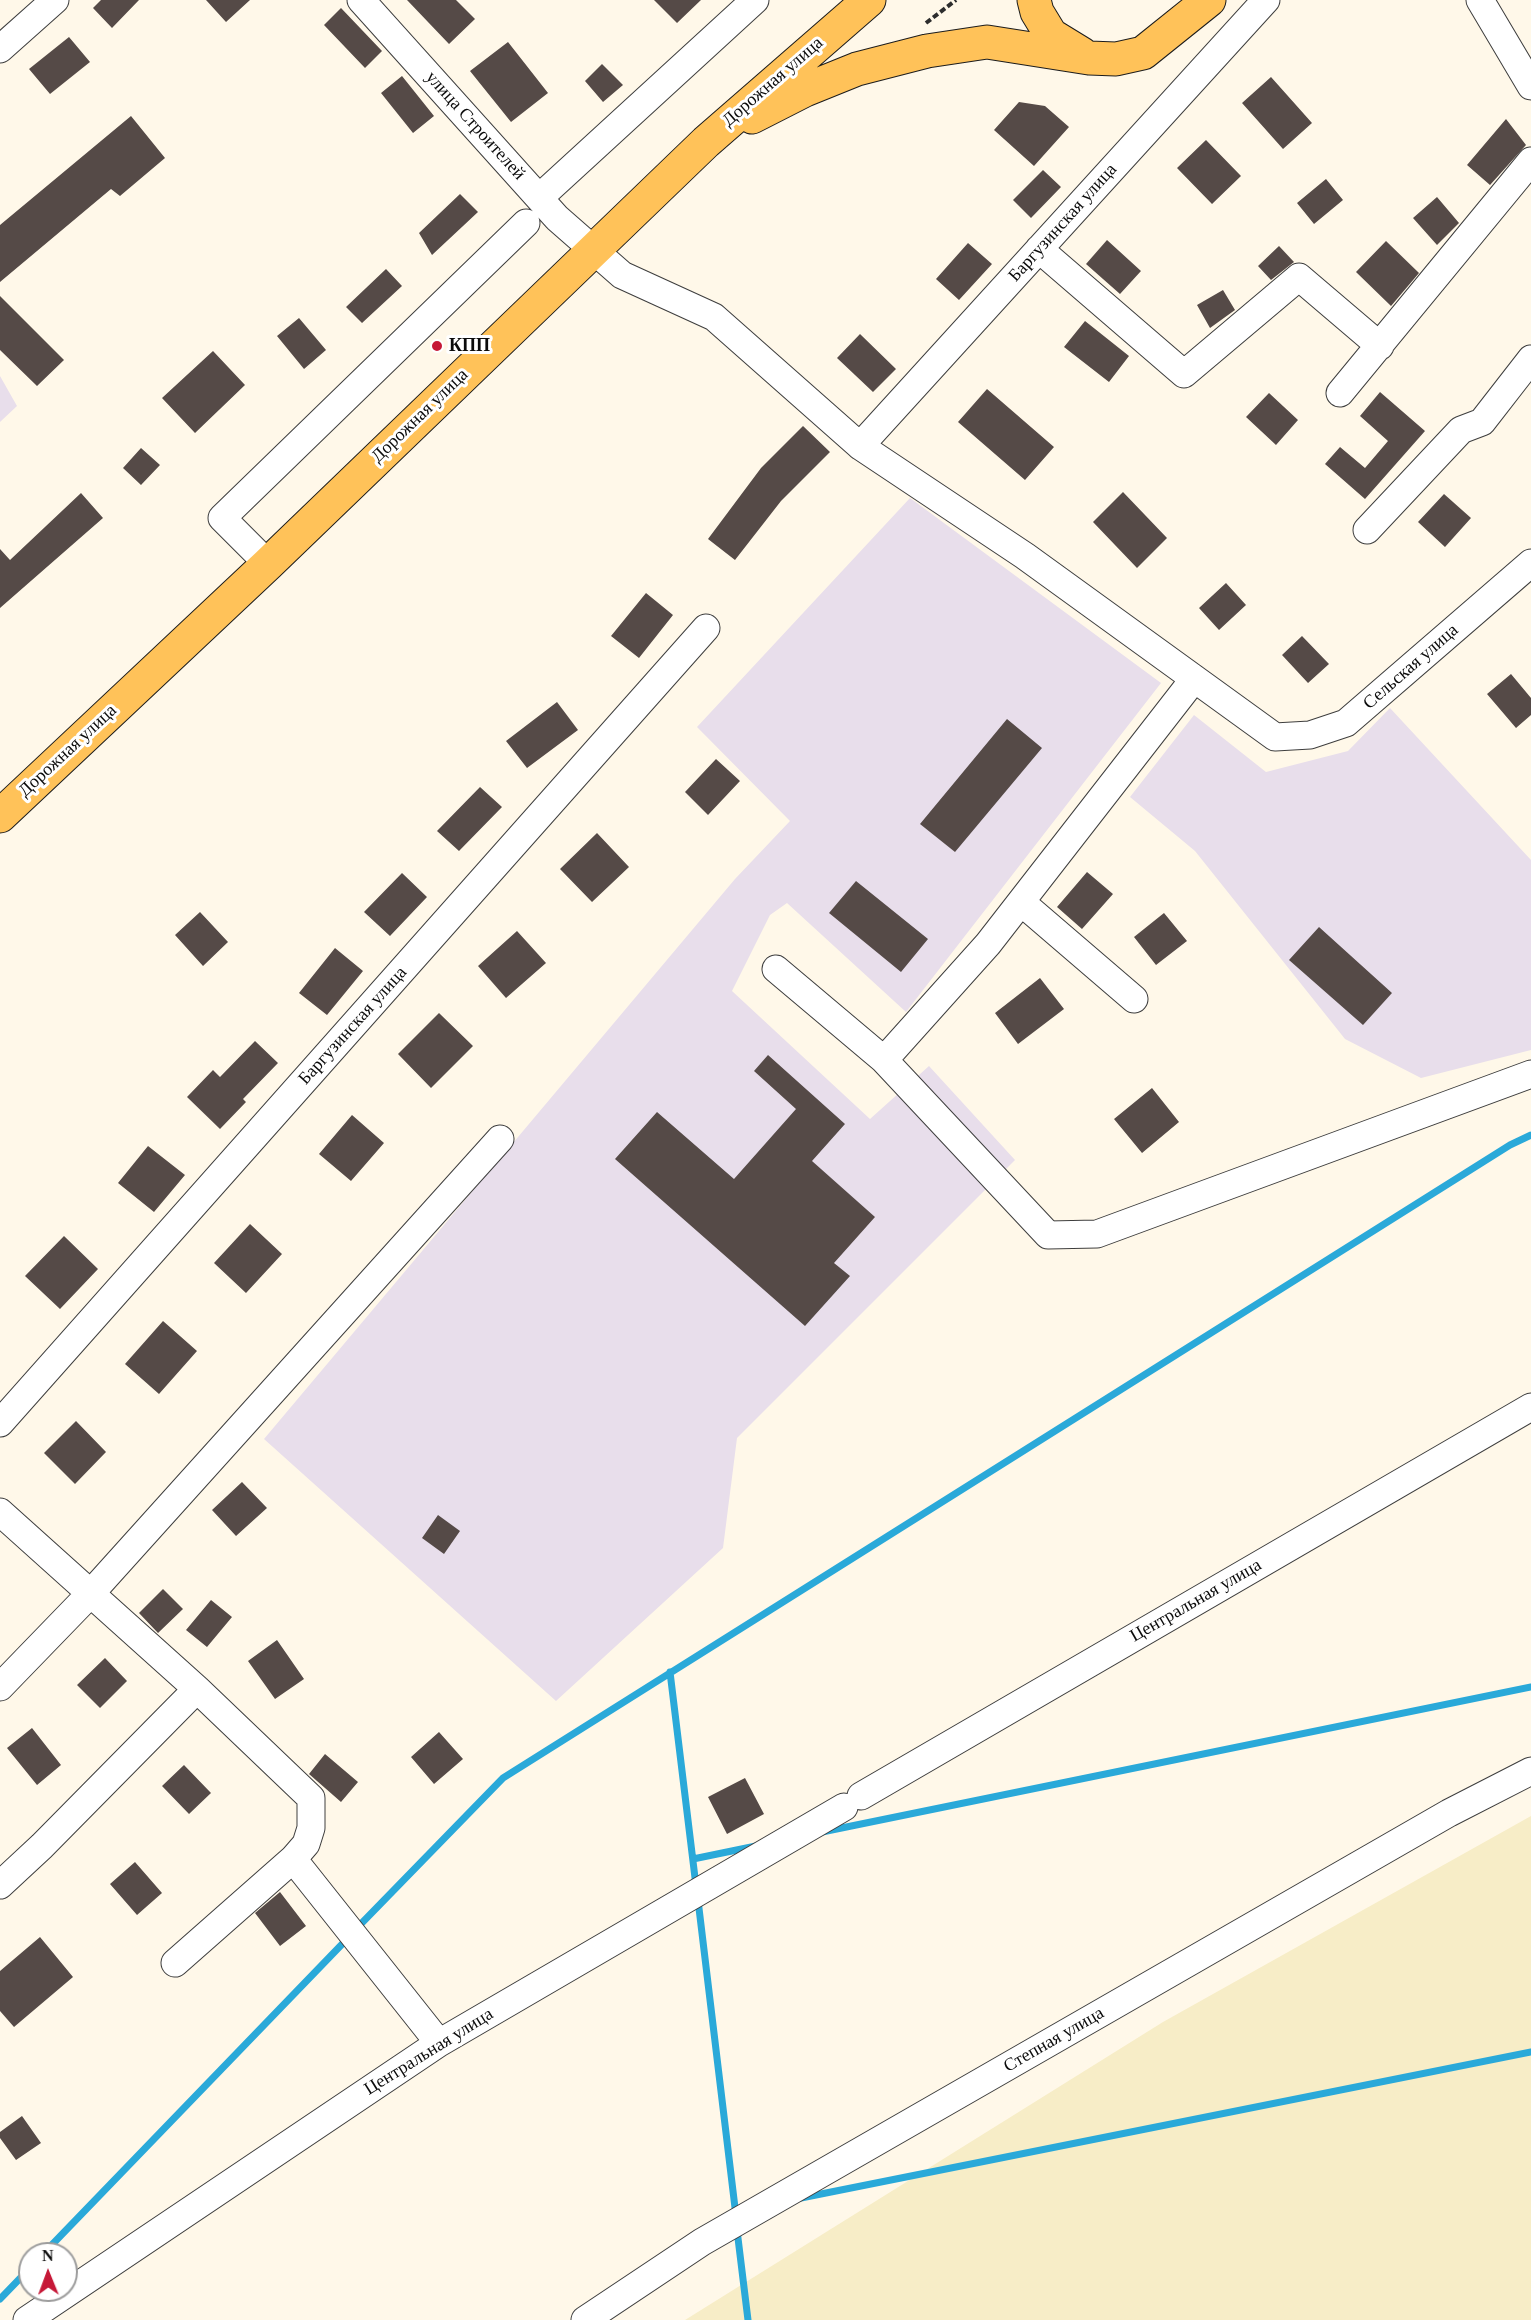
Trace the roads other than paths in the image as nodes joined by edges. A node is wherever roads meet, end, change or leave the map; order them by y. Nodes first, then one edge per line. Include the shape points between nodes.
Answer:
1 (55, 0) edge
2 (361, 0) edge
3 (755, 0) edge
4 (869, 0) edge
5 (1034, 0) edge
6 (1209, 0) edge
7 (1266, 0) edge
8 (1480, 0) edge
9 (853, 10) edge
10 (0, 49) edge
11 (1089, 58) junction
12 (1531, 86) edge
13 (706, 142) junction
14 (1531, 161) edge
15 (539, 198) junction
16 (526, 223) dead end
17 (591, 249) junction
18 (1040, 249) junction
19 (1380, 346) junction
20 (1531, 359) edge
21 (1340, 393) dead end
22 (860, 446) junction
23 (1367, 530) dead end
24 (1531, 563) edge
25 (268, 564) junction
26 (706, 628) dead end
27 (1194, 679) junction
28 (1275, 737) joint
29 (4, 804) edge
30 (1021, 902) junction
31 (776, 969) dead end
32 (1134, 999) dead end
33 (884, 1060) junction
34 (1531, 1074) edge
35 (500, 1139) dead end
36 (1531, 1407) edge
37 (0, 1423) edge
38 (0, 1512) edge
39 (91, 1593) junction
40 (0, 1687) edge
41 (197, 1689) junction
42 (1531, 1771) edge
43 (292, 1859) junction
44 (0, 1885) edge
45 (175, 1963) dead end
46 (439, 2043) junction
47 (27, 2320) edge
48 (585, 2320) edge

1 - 10 street
2 - 15 street, улица Строителей
3 - 15 street
4 - 9 main road, Дорожная улица
5 - 11 main road via 1051,35
6 - 11 main road via 1143,53 1116,59
7 - 18 street, Баргузинская улица
8 - 12 street
9 - 13 main road, Дорожная улица
11 - 13 main road via 987,42 898,56 805,90
13 - 17 main road, Дорожная улица
14 - 19 street
15 - 17 street, улица Строителей
16 - 25 street via 222,518
17 - 22 street, улица Строителей via 630,281 714,318
17 - 25 main road, Дорожная улица
18 - 19 street via 1184,374 1299,277
18 - 22 street, Баргузинская улица
19 - 21 street
20 - 23 street via 1482,422 1461,430
22 - 27 street, улица Строителей via 1025,556
24 - 28 street, Сельская улица via 1346,723 1310,735
25 - 29 main road, Дорожная улица
26 - 37 street, Баргузинская улица
27 - 28 street, улица Строителей
27 - 30 street
30 - 32 street
30 - 33 street
31 - 33 street
33 - 34 street via 1048,1235 1097,1234
35 - 39 street
36 - 46 street, Центральная улица
38 - 39 street
39 - 40 street
39 - 41 street
41 - 43 street via 311,1798 306,1844
41 - 44 street
42 - 48 street, Степная улица via 1439,1819 702,2242
43 - 45 street
43 - 46 street
46 - 47 street, Центральная улица

